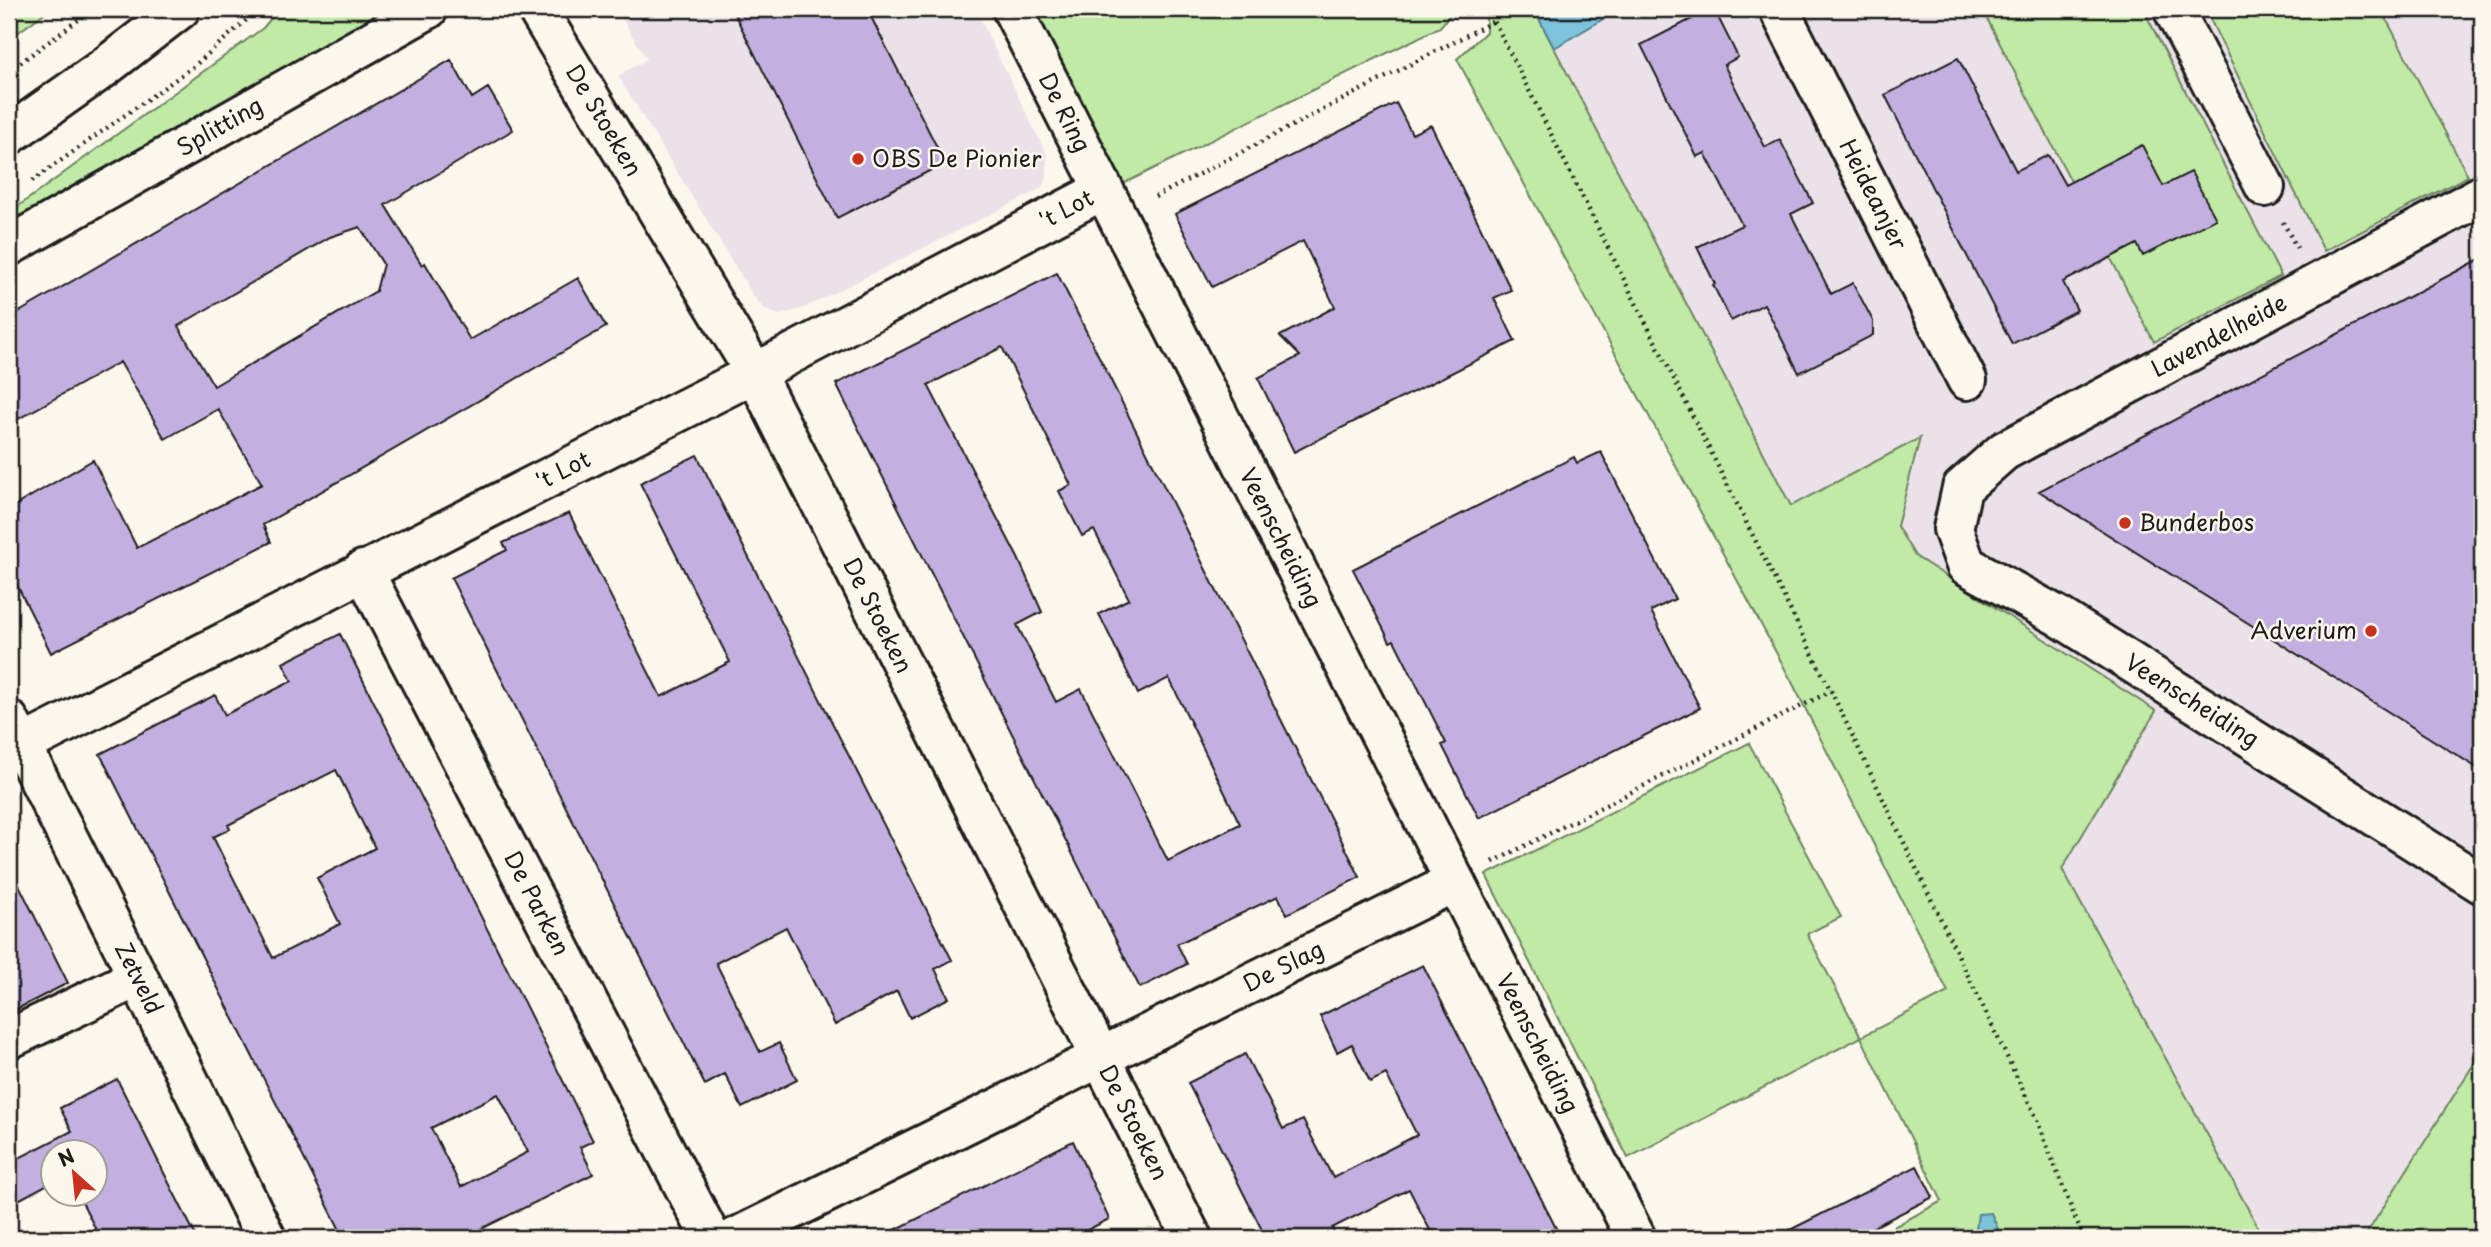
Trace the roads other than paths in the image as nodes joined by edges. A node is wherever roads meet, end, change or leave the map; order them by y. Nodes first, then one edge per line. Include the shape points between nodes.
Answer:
1 (180, 9) edge
2 (428, 9) edge
3 (537, 9) edge
4 (1012, 9) edge
5 (1779, 9) edge
6 (2173, 9) edge
7 (9, 135) edge
8 (2265, 187) road end
9 (2482, 195) edge
10 (1110, 203) junction
11 (9, 246) edge
12 (755, 373) junction
13 (1967, 380) dead end
14 (1962, 488) joint
15 (363, 570) junction
16 (15, 733) edge
17 (1455, 882) junction
18 (2482, 884) edge
19 (138, 977) junction
20 (9, 1039) edge
21 (1100, 1058) junction
22 (266, 1238) edge
23 (711, 1238) edge
24 (735, 1238) edge
25 (1192, 1238) edge
26 (1636, 1238) edge

1 - 7 street
2 - 11 street, Splitting
3 - 12 street, De Stoeken
4 - 10 street, De Ring
5 - 13 street, Heideanjer
6 - 8 street
9 - 14 street, Lavendelheide via 2004,452
10 - 12 street, 't Lot
10 - 17 street, Veenscheiding
12 - 15 street, 't Lot
12 - 21 street, De Stoeken
14 - 18 street, Veenscheiding via 1953,529 1966,565 2058,616
15 - 16 street, 't Lot
15 - 23 street, De Parken
16 - 19 street, Zetveld
17 - 21 street, De Slag
17 - 26 street, Veenscheiding
19 - 20 street
19 - 22 street, Zetveld
21 - 24 street, De Slag
21 - 25 street, De Stoeken

